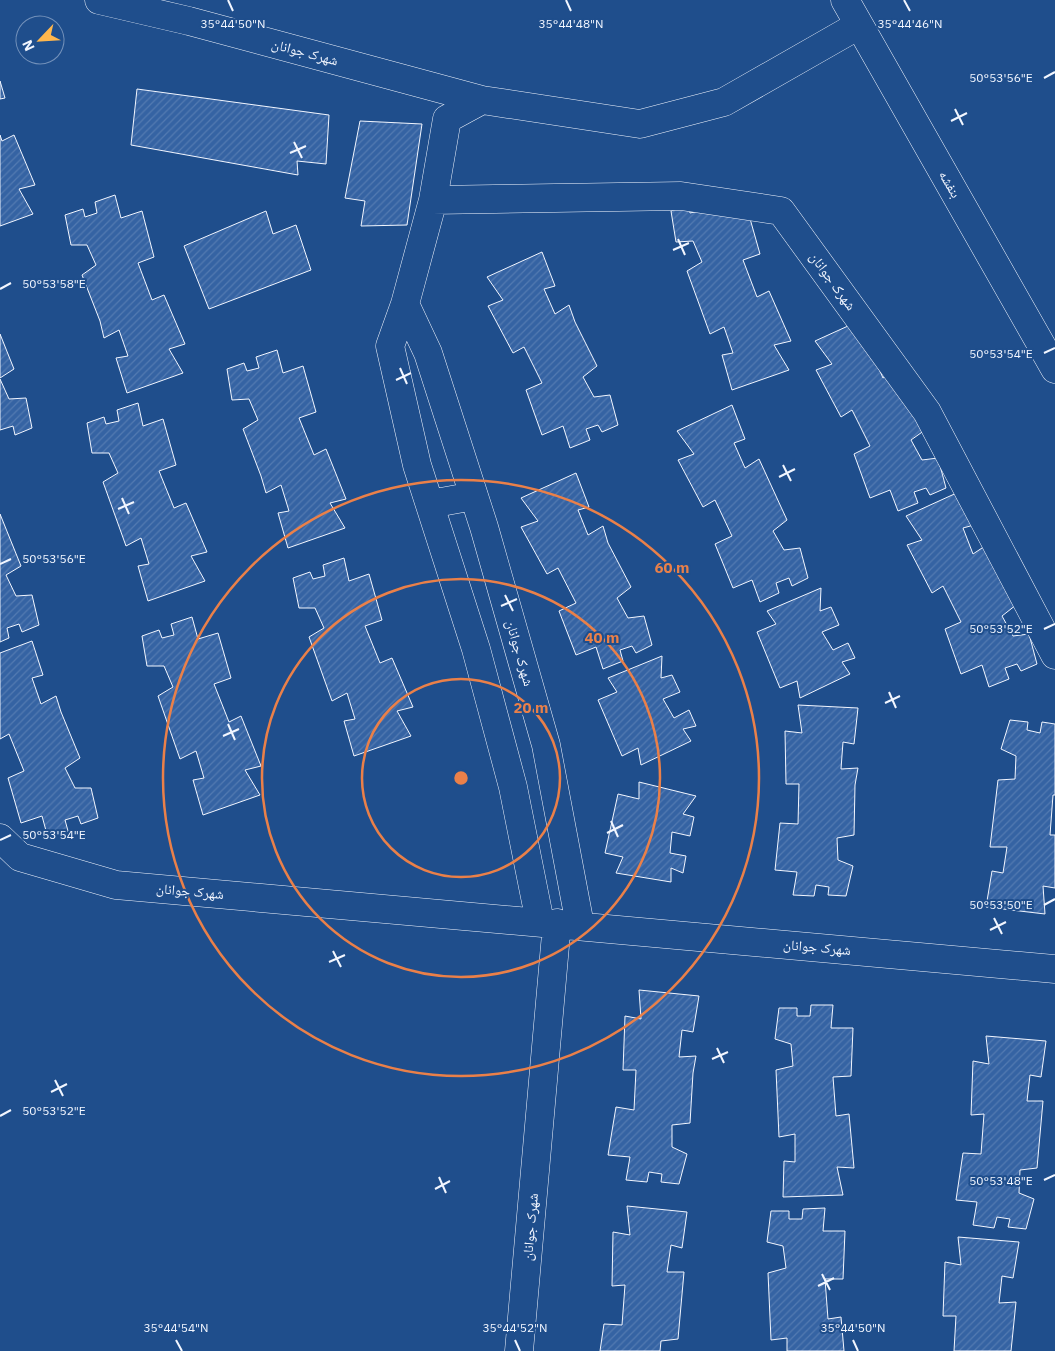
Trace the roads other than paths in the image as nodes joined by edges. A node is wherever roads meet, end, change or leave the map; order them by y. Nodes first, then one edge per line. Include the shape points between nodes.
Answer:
1 (99, 0) edge
2 (845, 0) edge
3 (859, 25) junction
4 (482, 100) junction
5 (433, 200) junction
6 (405, 304) junction
7 (1055, 369) edge
8 (474, 496) junction
9 (430, 504) junction
10 (1055, 655) edge
11 (0, 838) edge
12 (559, 923) junction
13 (1055, 969) edge
14 (519, 1351) edge

1 - 4 street, شهرک جوانان
2 - 3 street, بنفشه
3 - 4 street, شهرک جوانان via 724,102 640,124
3 - 7 street, بنفشه
4 - 5 street, شهرک جوانان via 447,119
5 - 6 street, شهرک جوانان
5 - 10 street, شهرک جوانان via 681,196 781,210 927,412
6 - 8 street, شهرک جوانان via 428,353
6 - 9 street, شهرک جوانان via 390,346 417,465
8 - 9 street
8 - 12 street, شهرک جوانان via 546,745
9 - 12 street, شهرک جوانان via 476,649 513,787
11 - 12 street, شهرک جوانان via 20,857 116,885
12 - 13 street, شهرک جوانان
12 - 14 street, شهرک جوانان

